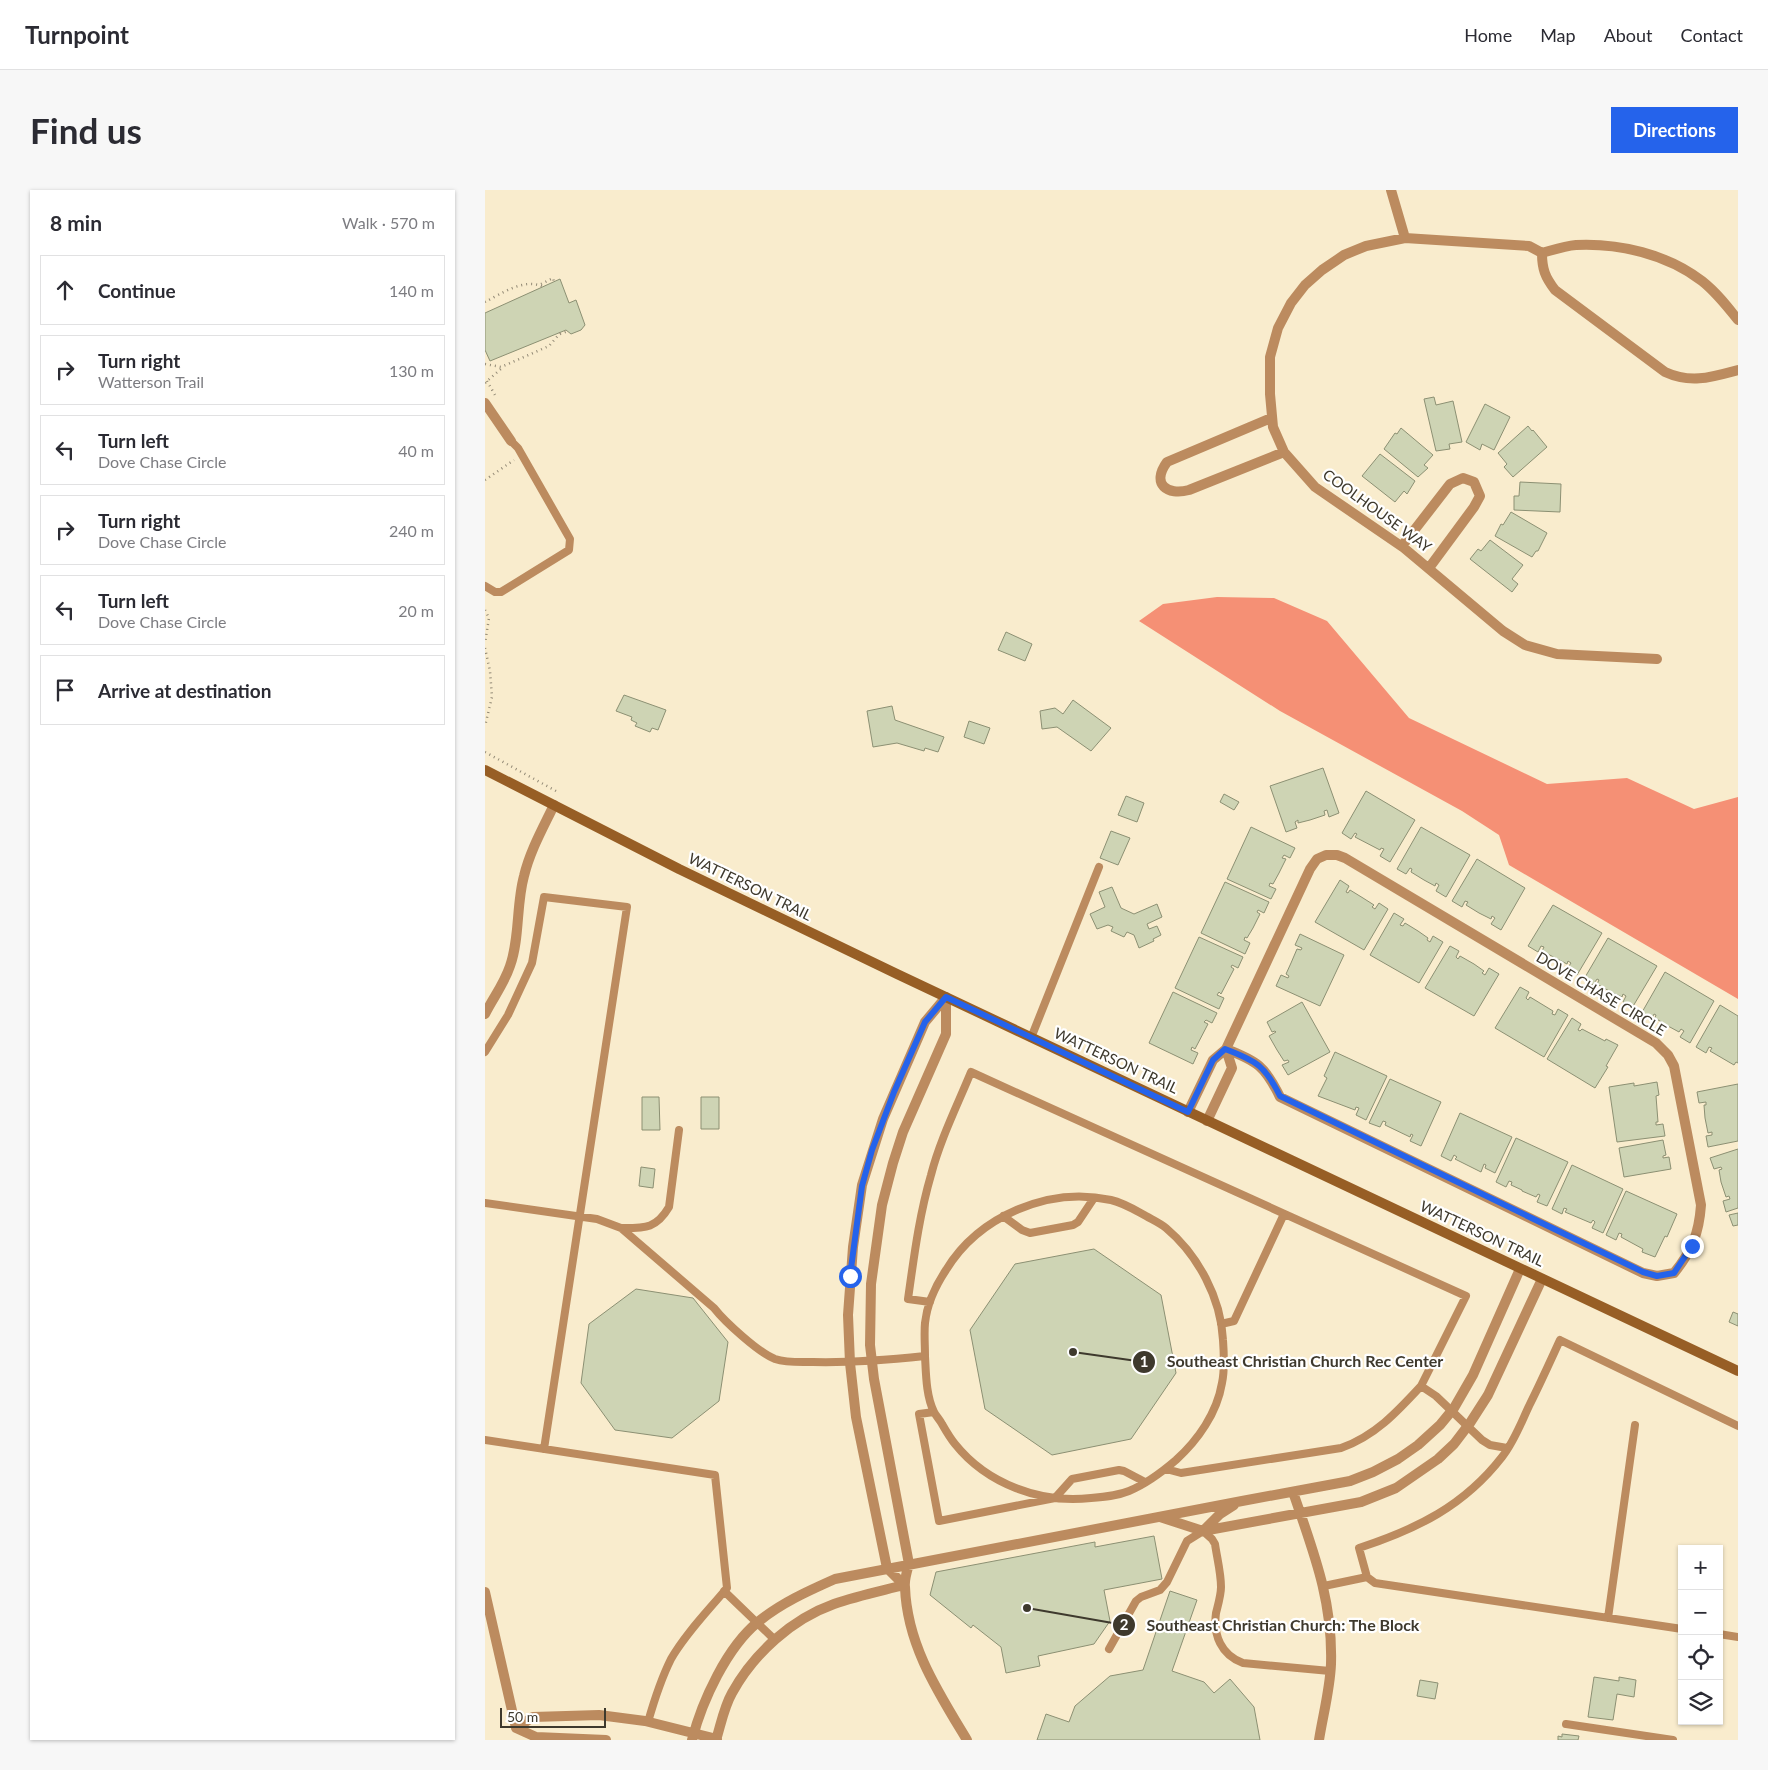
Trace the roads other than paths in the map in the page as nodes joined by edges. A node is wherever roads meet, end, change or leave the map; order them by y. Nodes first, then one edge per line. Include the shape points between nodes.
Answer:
1 (1391, 190) edge
2 (1405, 238) junction
3 (1542, 253) junction
4 (1738, 320) edge
5 (1738, 370) edge
6 (485, 403) edge
7 (1271, 418) junction
8 (514, 445) joint
9 (1284, 452) junction
10 (1402, 546) junction
11 (1429, 568) junction
12 (485, 586) edge
13 (1657, 658) dead end
14 (485, 770) edge
15 (554, 805) junction
16 (1099, 867) dead end
17 (946, 997) junction
18 (485, 1014) edge
19 (1031, 1038) junction
20 (1225, 1049) junction
21 (485, 1052) edge
22 (1188, 1112) junction
23 (1207, 1121) junction
24 (679, 1130) dead end
25 (1094, 1198) junction
26 (485, 1204) edge
27 (1284, 1214) junction
28 (1003, 1216) junction
29 (579, 1217) junction
30 (621, 1228) junction
31 (1520, 1269) junction
32 (1542, 1279) junction
33 (930, 1302) junction
34 (1221, 1324) junction
35 (925, 1356) junction
36 (872, 1361) junction
37 (851, 1363) junction
38 (1738, 1371) edge
39 (1421, 1386) junction
40 (1452, 1411) junction
41 (934, 1412) junction
42 (1635, 1425) dead end
43 (1738, 1426) edge
44 (1467, 1427) junction
45 (485, 1440) edge
46 (1507, 1448) junction
47 (544, 1449) junction
48 (1166, 1468) junction
49 (1145, 1482) junction
50 (1293, 1492) junction
51 (1055, 1498) junction
52 (1242, 1500) junction
53 (1301, 1514) junction
54 (1160, 1517) junction
55 (1203, 1531) junction
56 (909, 1564) junction
57 (887, 1568) junction
58 (1367, 1577) junction
59 (905, 1585) junction
60 (1324, 1586) junction
61 (724, 1591) junction
62 (485, 1592) edge
63 (1608, 1618) junction
64 (757, 1622) junction
65 (1678, 1628) edge
66 (1723, 1635) edge
67 (1738, 1637) edge
68 (775, 1640) junction
69 (1109, 1649) dead end
70 (1330, 1672) junction
71 (648, 1722) junction
72 (1566, 1724) dead end
73 (516, 1728) junction
74 (693, 1736) edge
75 (717, 1739) edge
76 (606, 1740) edge
77 (967, 1740) edge
78 (1319, 1740) edge
79 (1673, 1740) edge

1 - 2 street
2 - 3 street, COOLHOUSE WAY via 1529,246
2 - 7 street, COOLHOUSE WAY via 1366,246 1344,255 1305,285 1291,302 1277,328 1270,357
3 - 4 street via 1576,245 1610,246 1654,256 1680,266 1702,281 1723,300
3 - 5 street via 1545,278 1555,290 1665,372 1686,379
6 - 8 street
7 - 9 street, COOLHOUSE WAY
7 - 9 street via 1167,462 1162,469 1163,486 1179,493
8 - 12 lane via 570,539 569,550 501,592
9 - 10 street, COOLHOUSE WAY via 1315,487
10 - 11 street, COOLHOUSE WAY
10 - 11 street via 1450,484 1463,478 1474,482 1479,496 1474,507
11 - 13 street, COOLHOUSE WAY via 1503,632 1525,645 1557,654
14 - 15 main road, WATTERSON TRAIL
15 - 17 main road, WATTERSON TRAIL
15 - 18 street via 523,878 510,966
16 - 19 lane
17 - 19 main road, WATTERSON TRAIL
17 - 36 street via 946,1034 903,1132 882,1205 871,1284
17 - 37 street via 925,1022 883,1120 862,1186 850,1276
19 - 22 main road, WATTERSON TRAIL
20 - 20 street, DOVE CHASE CIRCLE via 1310,868 1317,859 1337,855 1656,1043 1668,1055 1674,1066 1701,1205 1699,1226 1692,1246 1674,1273 1657,1276 1643,1272 1280,1096 1268,1074 1258,1064
20 - 22 street, DOVE CHASE CIRCLE via 1213,1060
20 - 23 street via 1232,1068
21 - 29 lane via 508,1015 532,963 544,897 627,906
22 - 23 main road, WATTERSON TRAIL
23 - 31 main road, WATTERSON TRAIL
24 - 30 lane via 669,1207 657,1222 646,1228
25 - 28 lane via 1043,1202
25 - 28 lane via 1073,1225 1031,1233
25 - 34 lane via 1129,1206 1165,1227 1188,1250 1207,1279
26 - 29 lane
27 - 33 lane via 971,1072 931,1173 915,1246 908,1299
27 - 34 lane via 1235,1321
27 - 39 lane via 1465,1296
28 - 33 lane via 974,1235 954,1257 937,1283
29 - 30 lane via 597,1219
29 - 47 lane
30 - 37 lane via 724,1320 775,1359
31 - 32 main road, WATTERSON TRAIL
31 - 40 street via 1473,1375
32 - 38 main road, WATTERSON TRAIL
32 - 44 street via 1488,1395
33 - 35 lane via 925,1322
34 - 48 lane via 1222,1385 1212,1412 1192,1445
35 - 36 lane
35 - 41 lane
36 - 37 lane
36 - 56 street
37 - 57 street via 856,1417
39 - 40 lane
39 - 48 lane via 1371,1434 1341,1448 1181,1473
40 - 44 lane
40 - 50 street via 1419,1445 1373,1472 1351,1481
41 - 51 lane via 955,1444 975,1464 1002,1482 1030,1494
41 - 51 lane via 919,1414 939,1522
42 - 63 lane
43 - 46 lane via 1560,1340
44 - 46 lane via 1490,1445
44 - 53 street via 1438,1459 1396,1488 1361,1502
45 - 47 lane
46 - 58 lane via 1476,1485 1451,1506 1418,1526 1359,1548
47 - 61 lane via 715,1475 727,1588
48 - 49 lane
49 - 51 lane via 1107,1497 1082,1500
49 - 51 lane via 1119,1470 1073,1479
50 - 52 street
50 - 53 street
52 - 54 street
52 - 55 street via 1220,1514
53 - 55 street
53 - 60 street
54 - 55 street
54 - 56 street
55 - 69 lane via 1187,1541 1160,1590 1136,1601
55 - 70 lane via 1215,1544 1221,1587 1216,1615 1217,1638 1227,1654 1243,1663
56 - 57 street
56 - 59 street
57 - 59 street
57 - 64 street via 827,1582
58 - 60 lane
58 - 63 lane via 1375,1583
59 - 68 street via 834,1604 809,1616
59 - 77 street via 909,1618 925,1667
60 - 70 street via 1330,1622
61 - 64 lane
61 - 71 lane via 671,1659
62 - 73 street
63 - 65 lane
64 - 68 lane
64 - 74 street via 707,1694
66 - 67 lane
68 - 75 street via 750,1666 732,1693
70 - 78 street
71 - 73 street via 567,1714 533,1716
71 - 74 street
72 - 79 lane
73 - 76 street via 536,1738
74 - 75 street

